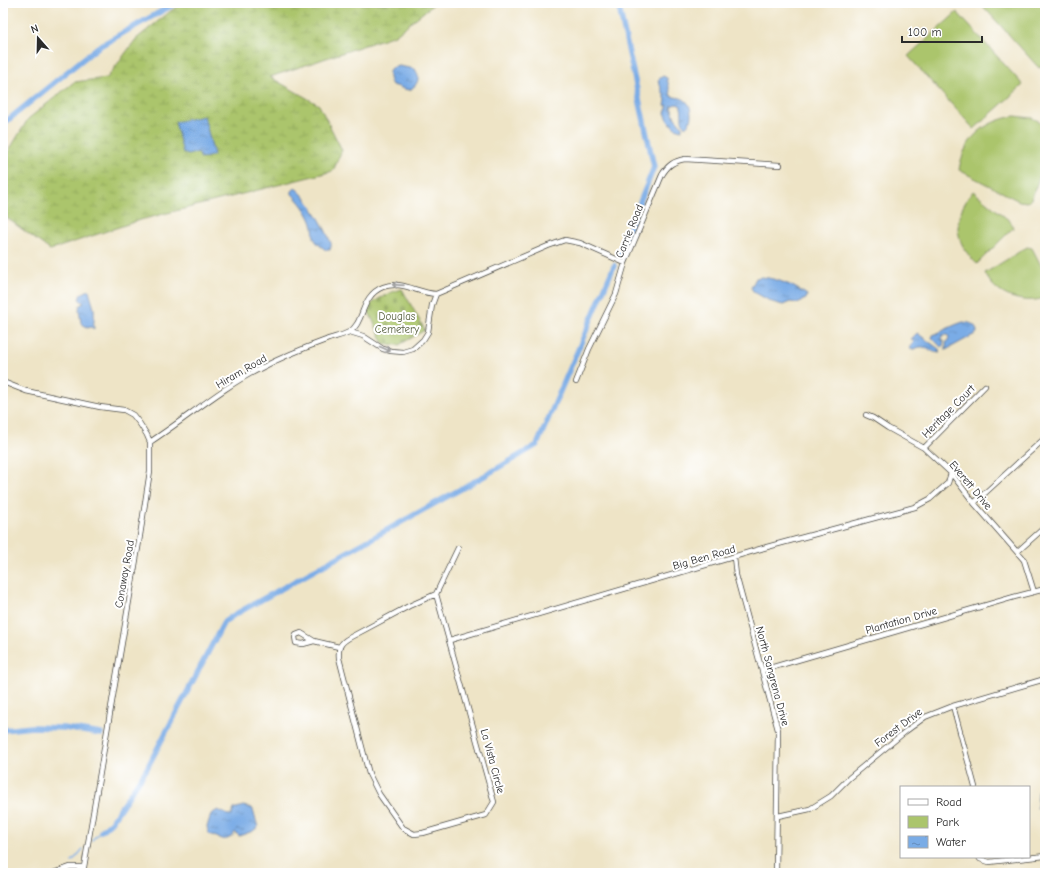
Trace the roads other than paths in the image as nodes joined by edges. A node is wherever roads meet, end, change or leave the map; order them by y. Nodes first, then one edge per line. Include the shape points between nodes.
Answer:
1 (780, 165) dead end
2 (625, 263) junction
3 (436, 294) junction
4 (350, 332) junction
5 (3, 382) edge
6 (576, 382) dead end
7 (985, 386) dead end
8 (866, 415) dead end
9 (1044, 439) edge
10 (150, 442) junction
11 (924, 448) junction
12 (951, 473) junction
13 (974, 503) junction
14 (1045, 527) edge
15 (458, 548) dead end
16 (1017, 552) junction
17 (734, 557) junction
18 (1045, 589) edge
19 (1034, 592) junction
20 (436, 594) junction
21 (314, 640) dead end
22 (450, 640) junction
23 (339, 647) junction
24 (763, 670) junction
25 (1045, 680) edge
26 (953, 706) junction
27 (975, 786) edge
28 (778, 816) junction
29 (1045, 856) edge
30 (980, 858) edge
31 (1026, 858) edge
32 (1030, 858) edge
33 (84, 867) junction
34 (53, 873) edge
35 (83, 873) edge
36 (776, 873) edge

1 - 2 street, Carrie Road via 685,159 673,162 662,175
2 - 3 street via 580,243 565,240
2 - 6 street, Carrie Road via 616,294
3 -> 4 street via 408,286 391,285 382,288 373,293 359,322
4 -> 3 street via 363,336 391,352 413,349 428,332
4 - 10 street, Hiram Road via 262,367 233,383
5 - 10 street, Conaway Road via 26,391 124,410 133,415 148,435
7 - 11 street, Heritage Court
8 - 11 street, Everett Drive
9 - 13 street
10 - 33 street, Conaway Road via 150,471 139,542
11 - 12 street, Everett Drive
12 - 13 street, Everett Drive
12 - 17 street, Big Ben Road via 948,483 930,499 915,506
13 - 16 street, Everett Drive
14 - 16 street
15 - 20 street
16 - 19 street, Everett Drive via 1024,560
17 - 22 street, Big Ben Road
17 - 24 street, North Sangrena Drive via 736,575
18 - 19 street, Plantation Drive
19 - 24 street, Plantation Drive
20 - 22 street, La Vista Circle
20 - 23 street via 349,638
21 - 23 street
22 - 23 street, La Vista Circle via 494,802 486,815 414,834 403,828 379,794 370,774 339,658
24 - 28 street, North Sangrena Drive via 778,730
25 - 26 street, Forest Drive
26 - 27 street
26 - 28 street, Forest Drive via 915,723 848,778 831,796 810,809
28 - 36 street, North Sangrena Drive
29 - 32 street
30 - 31 street via 989,862
33 - 34 street via 70,867
33 - 35 street, Conaway Road

